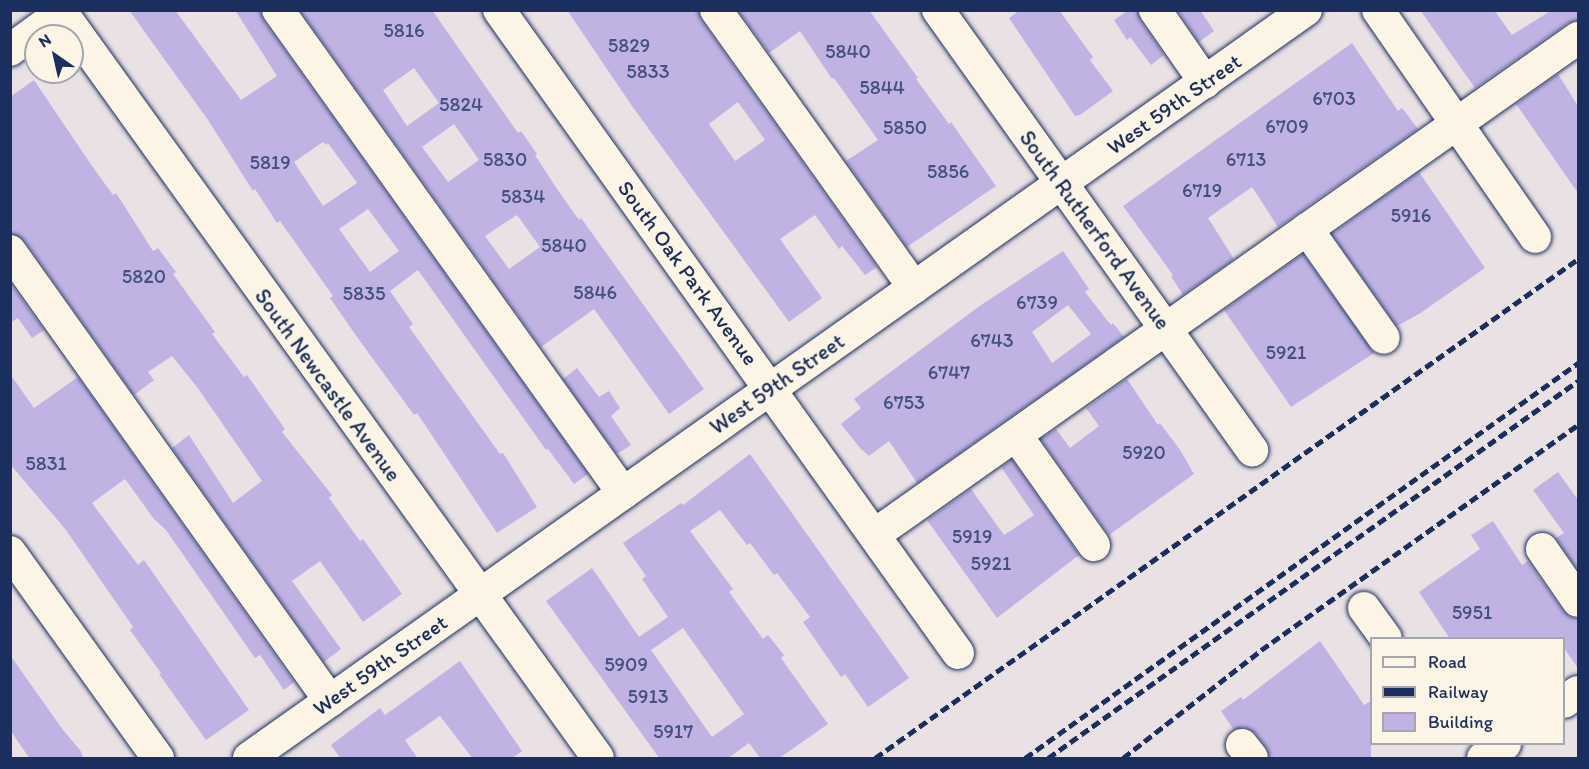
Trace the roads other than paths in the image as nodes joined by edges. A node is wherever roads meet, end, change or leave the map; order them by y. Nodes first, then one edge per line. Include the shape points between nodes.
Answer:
1 (278, 10) edge
2 (499, 10) edge
3 (716, 10) edge
4 (938, 10) edge
5 (1155, 10) edge
6 (1306, 10) edge
7 (1377, 10) edge
8 (62, 11) edge
9 (1578, 38) edge
10 (10, 50) edge
11 (1206, 82) junction
12 (1456, 124) junction
13 (1061, 184) junction
14 (1307, 230) junction
15 (1535, 237) dead end
16 (10, 251) edge
17 (914, 288) junction
18 (1166, 329) junction
19 (1384, 338) dead end
20 (771, 389) junction
21 (1016, 435) junction
22 (1252, 450) dead end
23 (623, 493) junction
24 (874, 535) junction
25 (1094, 545) dead end
26 (1542, 549) dead end
27 (10, 552) edge
28 (479, 595) junction
29 (1578, 601) edge
30 (1364, 608) dead end
31 (1385, 637) edge
32 (958, 653) dead end
33 (1578, 692) edge
34 (330, 701) junction
35 (1565, 701) edge
36 (1462, 745) edge
37 (1503, 745) edge
38 (158, 759) edge
39 (249, 759) edge
40 (597, 759) edge
41 (1472, 759) edge
42 (1483, 759) edge

1 - 23 street
2 - 20 street, South Oak Park Avenue
3 - 17 street
4 - 13 street, South Rutherford Avenue
5 - 11 street
6 - 11 street, West 59th Street
7 - 12 street
8 - 10 street
8 - 28 street, South Newcastle Avenue
9 - 12 street
11 - 13 street, West 59th Street
12 - 14 street
12 - 15 street
13 - 17 street, West 59th Street
13 - 18 street, South Rutherford Avenue
14 - 18 street
14 - 19 street
16 - 34 street
17 - 20 street, West 59th Street
18 - 21 street
18 - 22 street, South Rutherford Avenue
20 - 23 street, West 59th Street
20 - 24 street, South Oak Park Avenue
21 - 24 street
21 - 25 street
23 - 28 street, West 59th Street
24 - 32 street, South Oak Park Avenue
26 - 29 street
27 - 38 street
28 - 34 street, West 59th Street
28 - 40 street, South Newcastle Avenue
30 - 31 street
33 - 35 street
34 - 39 street, West 59th Street
36 - 41 street
37 - 42 street

